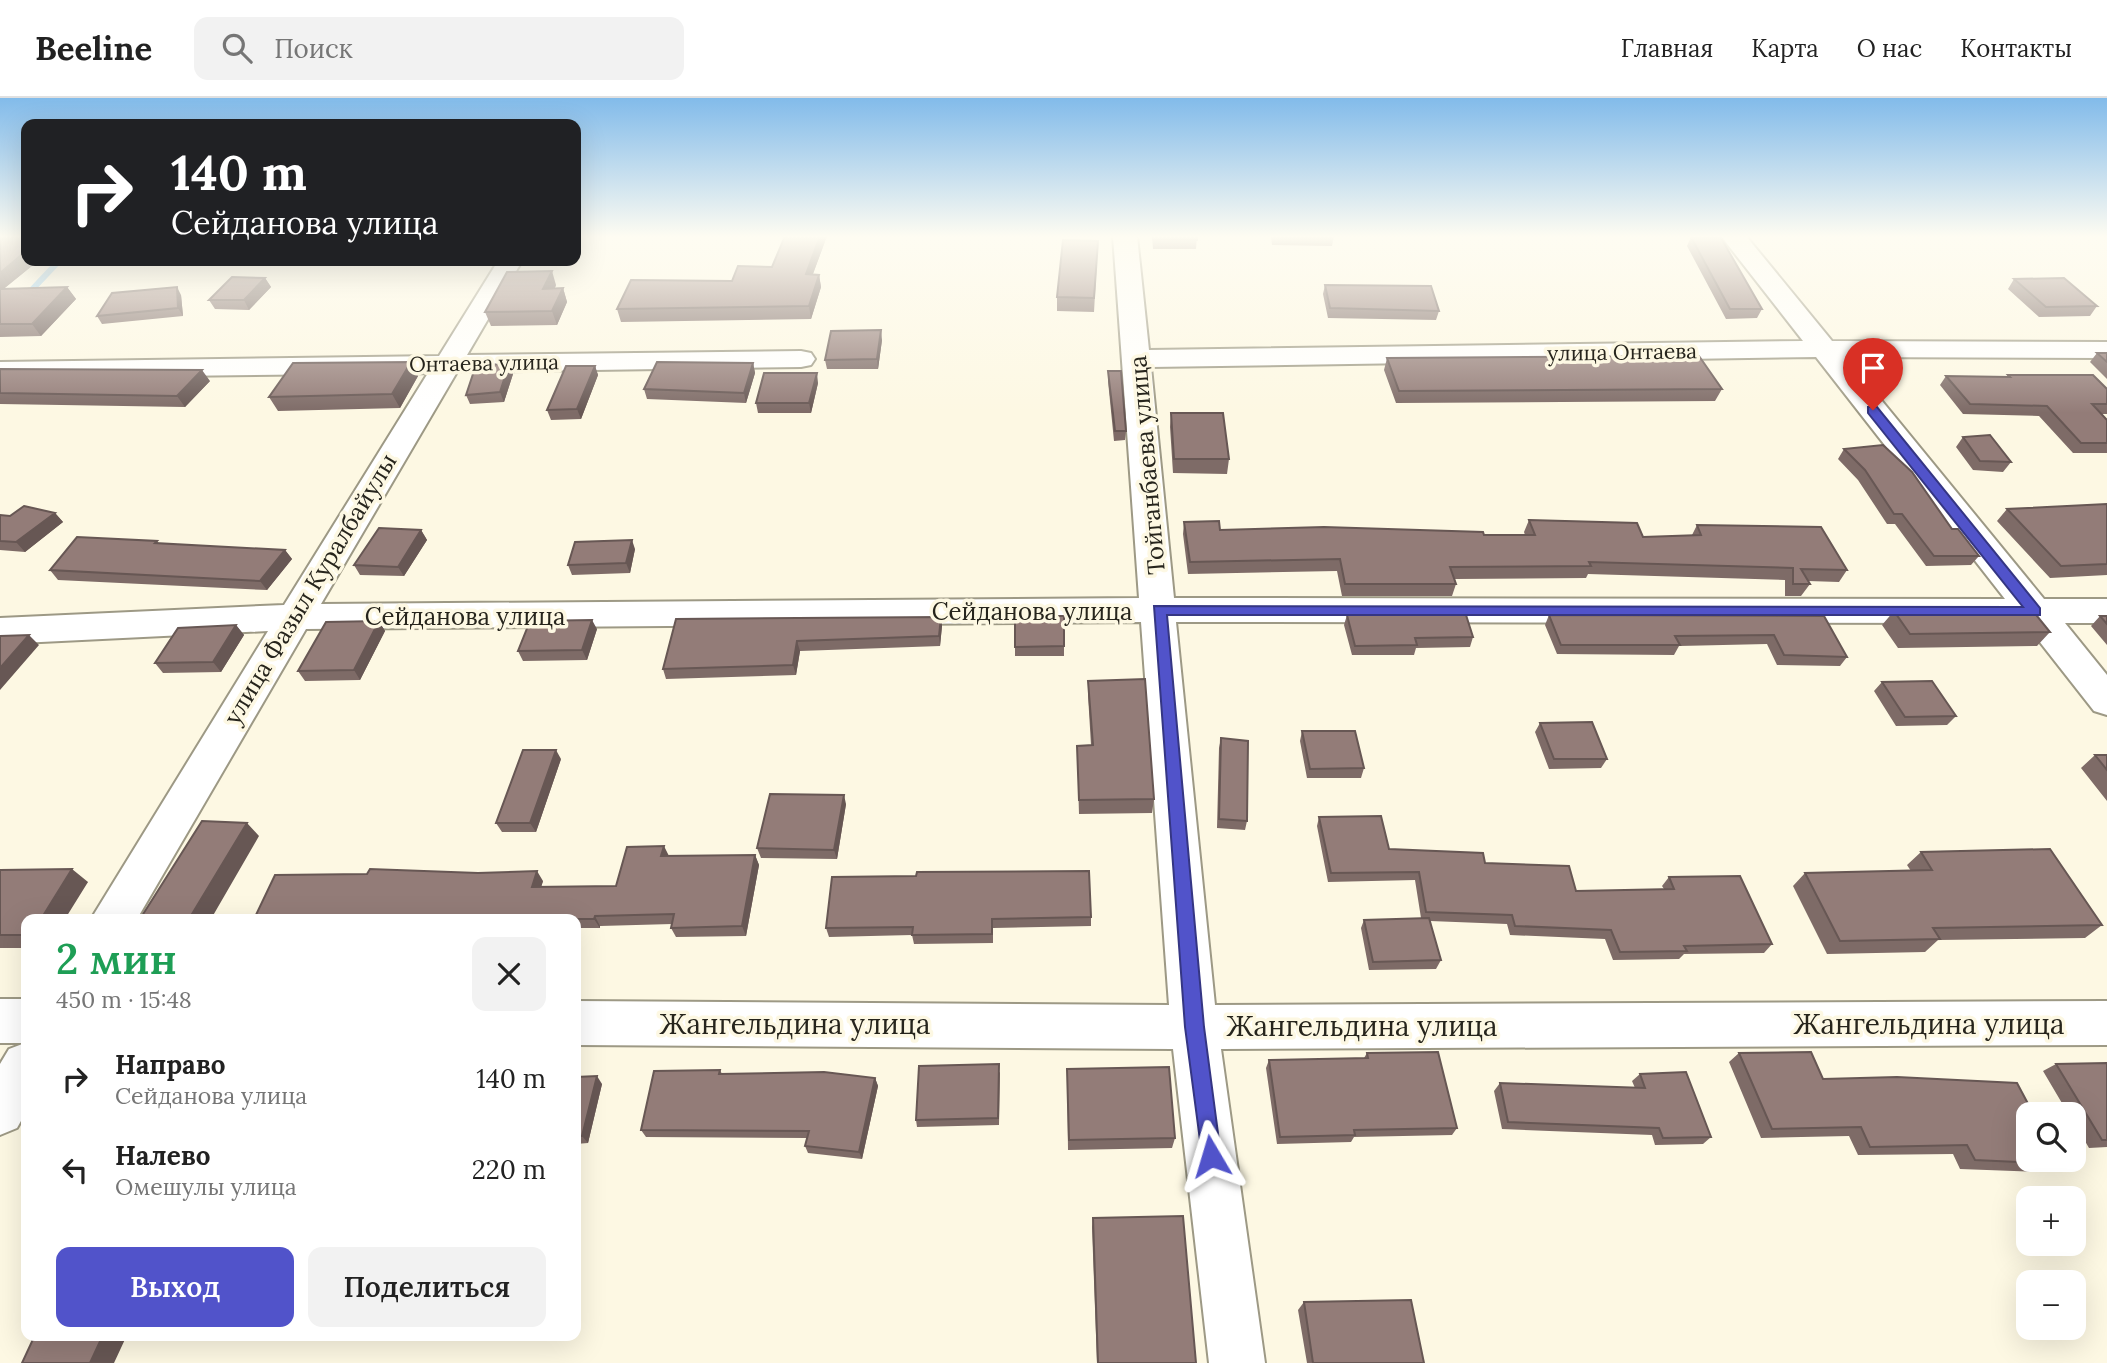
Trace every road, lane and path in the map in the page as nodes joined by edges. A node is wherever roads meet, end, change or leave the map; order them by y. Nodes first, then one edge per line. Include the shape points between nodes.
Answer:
1 (489, 295) edge
2 (1131, 295) edge
3 (1781, 295) edge
4 (1824, 349) junction
5 (2107, 350) edge
6 (801, 359) dead end
7 (1138, 359) junction
8 (445, 364) junction
9 (0, 370) edge
10 (1159, 610) junction
11 (2107, 611) edge
12 (2035, 612) junction
13 (293, 617) junction
14 (0, 631) edge
15 (2107, 701) edge
16 (116, 914) edge
17 (0, 1021) edge
18 (21, 1021) edge
19 (581, 1023) edge
20 (2107, 1023) edge
21 (1194, 1027) junction
22 (21, 1074) edge
23 (0, 1111) edge
24 (1237, 1363) edge

1 - 8 street, улица Фазыл Куралбайулы
2 - 7 street, Тойганбаева улица
3 - 4 street
4 - 5 street, улица Онтаева
4 - 7 street, улица Онтаева
4 - 12 street
6 - 8 street, Онтаева улица
7 - 10 street, Тойганбаева улица
8 - 9 street, Онтаева улица
8 - 13 street, улица Фазыл Куралбайулы
10 - 12 street, Сейданова улица
10 - 13 street, Сейданова улица
10 - 21 street, Тойганбаева улица
11 - 12 street, Сейданова улица
12 - 15 street
13 - 14 street, Сейданова улица
13 - 16 street, улица Фазыл Куралбайулы
17 - 18 street
19 - 21 street, Жангельдина улица
20 - 21 street, Жангельдина улица
21 - 24 street, Тойганбаева улица
22 - 23 street

